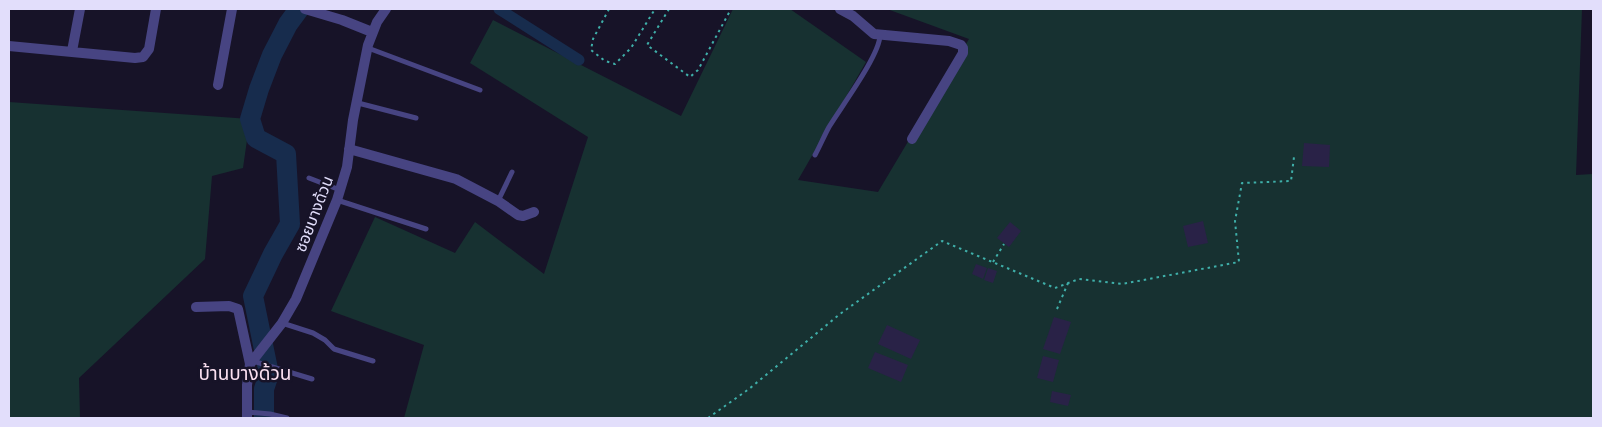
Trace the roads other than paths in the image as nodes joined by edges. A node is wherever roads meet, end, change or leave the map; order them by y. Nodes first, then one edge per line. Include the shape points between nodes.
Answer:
1 (80, 9) edge
2 (156, 9) edge
3 (232, 9) edge
4 (306, 9) edge
5 (386, 9) edge
6 (840, 9) edge
7 (372, 32) junction
8 (880, 34) junction
9 (9, 46) edge
10 (367, 48) junction
11 (72, 51) junction
12 (218, 85) dead end
13 (480, 90) dead end
14 (358, 103) junction
15 (416, 118) dead end
16 (912, 139) dead end
17 (349, 149) junction
18 (815, 155) dead end
19 (512, 172) dead end
20 (309, 178) dead end
21 (338, 195) junction
22 (498, 201) junction
23 (534, 212) dead end
24 (426, 229) dead end
25 (196, 307) dead end
26 (279, 327) junction
27 (255, 361) junction
28 (373, 361) dead end
29 (312, 379) dead end
30 (250, 415) edge
31 (287, 418) edge

1 - 11 street
2 - 11 street via 149,49 143,58
3 - 12 street
4 - 7 street
5 - 7 street, ซอยบางด้วน
6 - 8 street via 870,31
7 - 10 street, ซอยบางด้วน
8 - 16 street via 949,41 963,48 963,54
8 - 18 lane via 875,53
9 - 11 street
10 - 13 lane
10 - 14 street, ซอยบางด้วน
14 - 15 lane
14 - 17 street, ซอยบางด้วน
17 - 21 street, ซอยบางด้วน
17 - 22 street via 456,179
19 - 22 lane
20 - 21 lane
21 - 24 lane
21 - 26 street, ซอยบางด้วน via 296,299
22 - 23 street via 518,215
25 - 27 street via 229,306 238,309
26 - 27 street, ซอยบางด้วน
26 - 28 lane via 313,332 334,349
27 - 29 lane
27 - 30 street via 247,386
30 - 31 lane via 270,414

